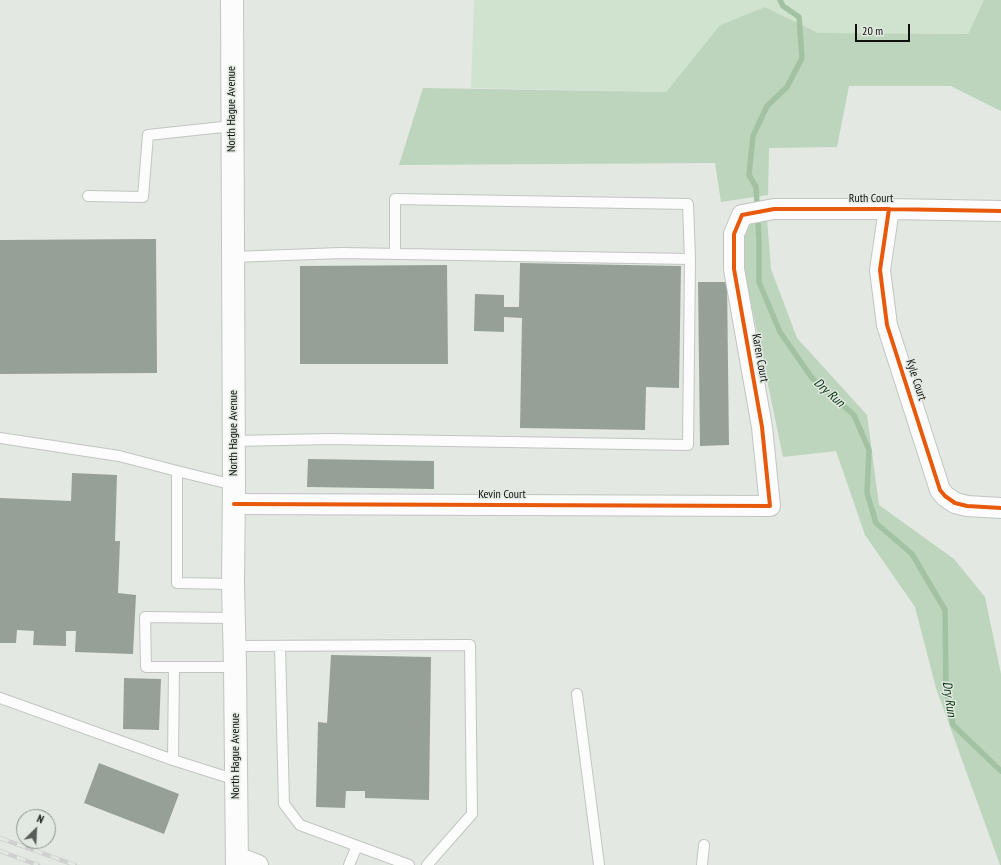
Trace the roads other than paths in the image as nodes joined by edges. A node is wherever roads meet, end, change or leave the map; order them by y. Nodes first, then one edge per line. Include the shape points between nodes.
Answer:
1 (232, 0) edge
2 (232, 126) junction
3 (88, 196) dead end
4 (888, 209) junction
5 (1001, 211) edge
6 (742, 215) joint
7 (395, 254) junction
8 (233, 257) junction
9 (690, 259) junction
10 (0, 438) edge
11 (234, 441) junction
12 (177, 471) junction
13 (234, 494) junction
14 (770, 506) joint
15 (1001, 508) edge
16 (233, 584) junction
17 (234, 618) junction
18 (280, 646) junction
19 (235, 656) junction
20 (174, 667) junction
21 (577, 694) dead end
22 (0, 698) edge
23 (173, 760) junction
24 (236, 780) junction
25 (704, 845) dead end
26 (356, 846) junction
27 (237, 861) edge
28 (258, 865) edge
29 (349, 865) edge
30 (409, 865) edge
31 (427, 865) edge
32 (599, 865) edge
33 (702, 865) edge

1 - 2 main road, North Hague Avenue
2 - 3 lane via 148,135 143,196
2 - 8 main road, North Hague Avenue
4 - 5 street, Ruth Court
4 - 6 street, Ruth Court via 774,209
4 - 15 street, Kyle Court via 880,270 888,325 940,490 955,503
6 - 14 street, Karen Court via 734,234 734,269 762,427
7 - 8 lane
7 - 9 lane
7 - 9 lane via 395,199 648,203 688,204
8 - 11 main road, North Hague Avenue
9 - 11 lane via 688,445 330,439
10 - 12 lane via 119,456
11 - 13 main road, North Hague Avenue
12 - 13 lane
12 - 16 lane via 177,583
13 - 14 street, Kevin Court
13 - 16 main road, North Hague Avenue
16 - 17 main road, North Hague Avenue
17 - 19 main road, North Hague Avenue
17 - 20 lane via 145,617 146,667
18 - 19 lane
18 - 26 lane via 284,804 300,825
18 - 31 lane via 470,645 472,814
19 - 20 lane
19 - 24 main road, North Hague Avenue
20 - 23 lane
21 - 32 lane
22 - 23 lane
23 - 24 lane
24 - 27 main road, North Hague Avenue
25 - 33 lane
26 - 29 lane
26 - 30 lane
27 - 28 street

